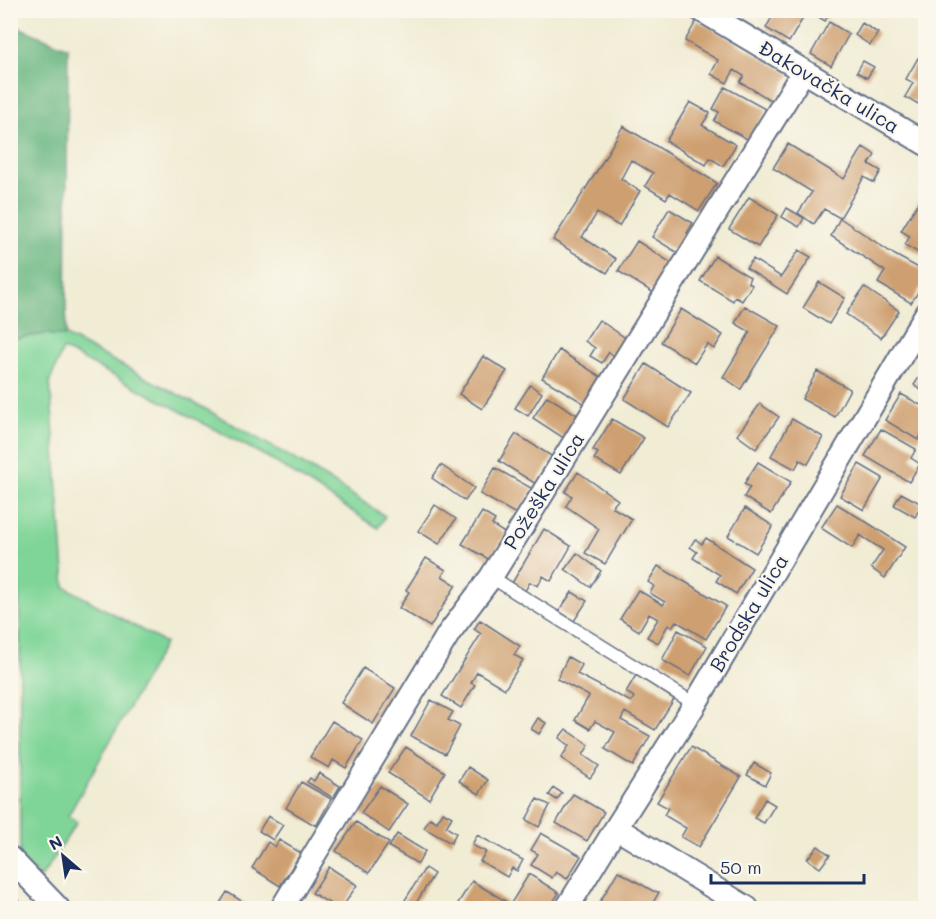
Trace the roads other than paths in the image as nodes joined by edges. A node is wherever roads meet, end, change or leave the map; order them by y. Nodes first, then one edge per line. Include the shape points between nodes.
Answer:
1 (702, 10) edge
2 (803, 72) junction
3 (926, 144) edge
4 (926, 314) edge
5 (491, 576) junction
6 (695, 704) junction
7 (616, 828) junction
8 (10, 858) edge
9 (58, 909) edge
10 (282, 909) edge
11 (567, 909) edge
12 (747, 909) edge

1 - 2 street, Đakovačka ulica
2 - 3 street, Đakovačka ulica
2 - 5 street, Požeška ulica
4 - 6 street, Brodska ulica
5 - 6 lane
5 - 10 street, Požeška ulica via 449,633
6 - 7 street, Brodska ulica
7 - 11 street, Brodska ulica
7 - 12 street
8 - 9 street

